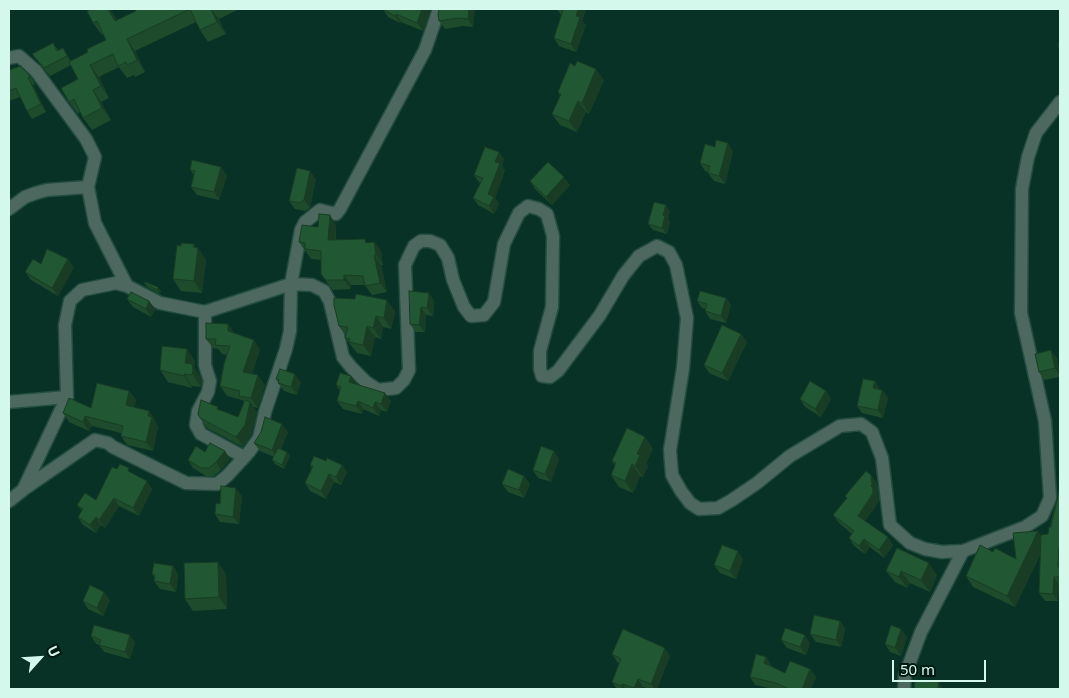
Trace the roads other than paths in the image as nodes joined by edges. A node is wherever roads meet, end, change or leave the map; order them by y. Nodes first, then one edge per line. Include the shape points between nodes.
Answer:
1 (439, 9) edge
2 (12, 56) edge
3 (1060, 102) edge
4 (88, 188) junction
5 (9, 208) edge
6 (291, 284) junction
7 (128, 286) junction
8 (205, 312) junction
9 (67, 397) junction
10 (9, 402) edge
11 (244, 457) junction
12 (23, 490) junction
13 (9, 500) edge
14 (963, 551) junction
15 (904, 689) edge

1 - 6 street via 425,50 340,209 336,214 320,210 301,230
2 - 4 street via 36,71 86,139 95,158
3 - 14 street via 1036,133 1022,188 1021,313 1045,421 1050,498 1042,516 1025,527
4 - 5 street via 41,191
4 - 7 street via 95,222
6 - 8 street
6 - 11 street via 290,330 286,349 259,438
6 - 14 street via 312,285 324,291 330,302 343,357 378,390 396,388 408,370 404,265 414,246 421,241 440,245 448,258 464,307 472,316 484,315 494,302 504,244 519,213 528,206 539,209 547,214 553,236 552,306 540,351 542,376 550,377 558,372 600,316 623,276 639,256 657,246 670,252 676,265 687,318 670,450 672,475 690,503 699,509 718,508 751,488 790,456 840,426 862,424 872,432 882,458 890,525 910,543 925,549
7 - 8 street via 160,303
7 - 9 street via 101,285 82,290 70,301 65,325
8 - 11 street via 205,365 210,381 196,425 201,434
9 - 10 street
9 - 12 street
11 - 12 street via 217,484 186,483 108,443 95,440
12 - 13 street
14 - 15 street via 921,632 905,675

